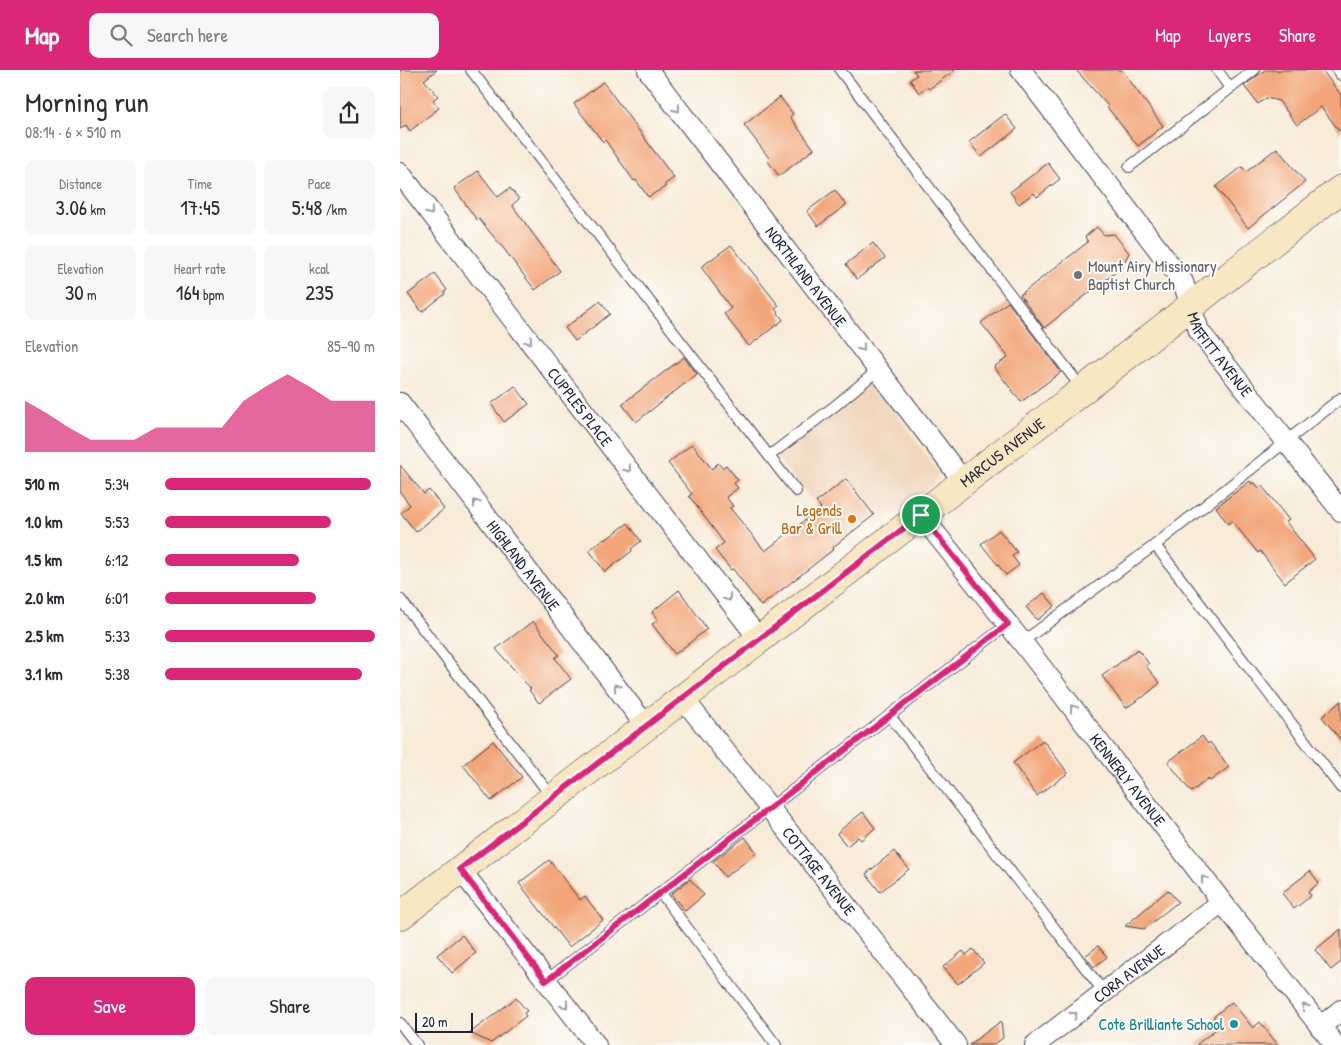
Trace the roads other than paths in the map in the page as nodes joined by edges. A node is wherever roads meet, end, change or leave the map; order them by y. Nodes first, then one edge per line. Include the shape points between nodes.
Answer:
1 (472, 70) edge
2 (648, 70) edge
3 (840, 70) edge
4 (1021, 70) edge
5 (1217, 70) edge
6 (1254, 70) edge
7 (1337, 70) edge
8 (1341, 75) edge
9 (1230, 88) junction
10 (1129, 167) dead end
11 (400, 173) edge
12 (1341, 189) edge
13 (1189, 306) junction
14 (878, 370) junction
15 (1083, 390) junction
16 (1341, 398) edge
17 (400, 403) edge
18 (1286, 441) junction
19 (769, 456) junction
20 (964, 482) junction
21 (796, 491) dead end
22 (1341, 511) edge
23 (921, 515) junction
24 (1155, 545) junction
25 (400, 599) edge
26 (1008, 624) junction
27 (760, 639) junction
28 (1022, 642) junction
29 (683, 698) junction
30 (890, 716) junction
31 (646, 726) junction
32 (1341, 788) edge
33 (553, 798) junction
34 (770, 808) junction
35 (460, 869) junction
36 (660, 892) junction
37 (1222, 902) junction
38 (400, 916) edge
39 (546, 981) junction
40 (1104, 992) junction
41 (1341, 1010) edge
42 (400, 1023) edge
43 (1320, 1027) junction
44 (417, 1045) edge
45 (596, 1045) edge
46 (776, 1045) edge
47 (956, 1045) edge
48 (1035, 1045) edge
49 (1335, 1045) edge

1 - 19 lane
2 -> 14 street, NORTHLAND AVENUE
3 - 15 lane
4 - 13 street, MAFFITT AVENUE via 1183,282
5 - 9 lane
6 - 9 lane
7 - 8 lane
9 - 10 lane
11 -> 27 street, CUPPLES PLACE
12 - 13 street, MARCUS AVENUE
13 - 15 street, MARCUS AVENUE
13 - 18 street, MAFFITT AVENUE via 1198,331
14 - 19 lane
14 - 20 street, NORTHLAND AVENUE
15 - 20 street, MARCUS AVENUE
16 - 18 lane
31 -> 17 street, HIGHLAND AVENUE
18 - 22 street, MAFFITT AVENUE
18 - 24 lane
19 - 21 lane
20 - 23 street, MARCUS AVENUE
23 - 26 street, KENNERLY AVENUE
23 - 27 street, MARCUS AVENUE
24 - 28 lane
24 - 32 lane
25 - 33 lane
26 - 28 street, KENNERLY AVENUE
26 - 30 lane
27 - 29 street, MARCUS AVENUE
37 -> 28 street, KENNERLY AVENUE
29 - 31 street, MARCUS AVENUE
29 - 34 street, COTTAGE AVENUE
30 - 34 lane
30 - 40 lane
31 - 33 street, MARCUS AVENUE
33 - 35 street, MARCUS AVENUE
34 - 36 lane
34 - 47 street, COTTAGE AVENUE
35 - 38 street, MARCUS AVENUE
35 - 39 street
36 - 39 lane
36 - 46 lane
37 - 40 street, CORA AVENUE
43 -> 37 street, KENNERLY AVENUE
39 -> 45 street
48 -> 40 street, CORA AVENUE
41 - 43 street
42 - 44 lane
43 - 49 street, KENNERLY AVENUE

